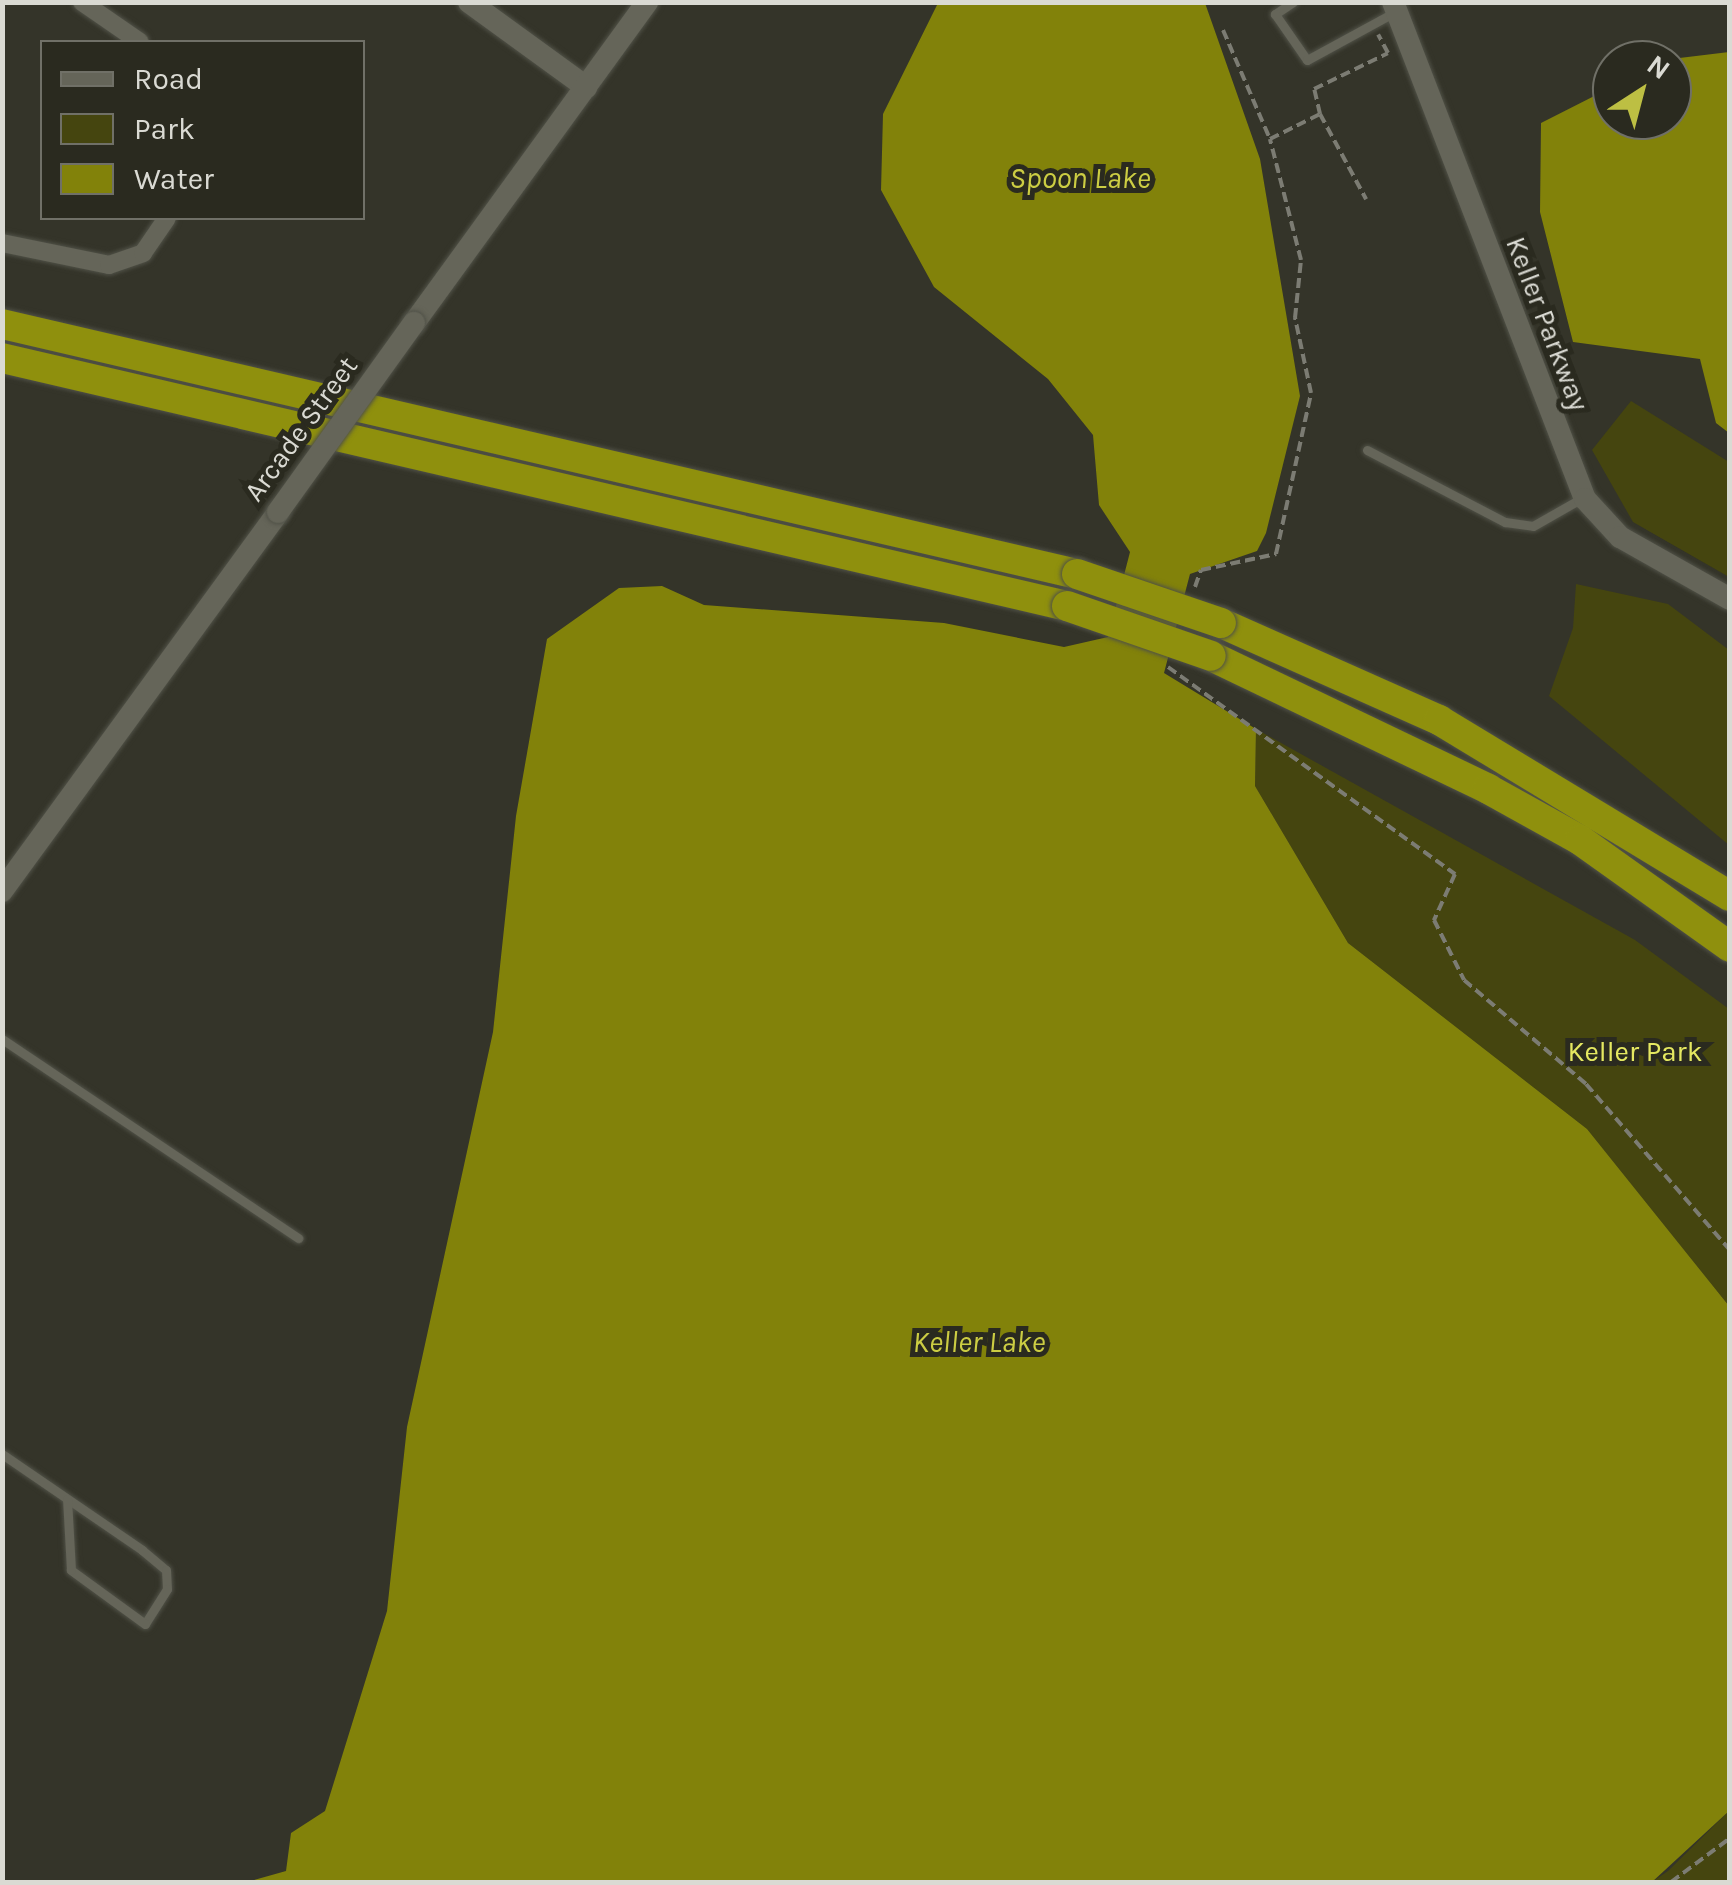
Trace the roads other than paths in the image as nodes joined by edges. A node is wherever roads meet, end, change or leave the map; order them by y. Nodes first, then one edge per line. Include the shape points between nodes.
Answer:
1 (82, 2) edge
2 (470, 2) edge
3 (647, 2) edge
4 (1293, 2) edge
5 (1397, 12) edge
6 (137, 40) edge
7 (586, 87) junction
8 (167, 220) edge
9 (2, 242) edge
10 (2, 324) edge
11 (2, 358) edge
12 (1367, 450) dead end
13 (1584, 497) junction
14 (1730, 599) edge
15 (1558, 788) junction
16 (1649, 887) junction
17 (2, 891) edge
18 (1730, 896) edge
19 (1730, 910) edge
20 (1730, 946) edge
21 (1730, 957) edge
22 (2, 1039) edge
23 (298, 1238) dead end
24 (2, 1454) edge
25 (66, 1499) junction

1 - 6 street
2 - 7 street
3 - 7 street, Arcade Street
4 - 5 lane via 1274,14 1307,60
5 - 13 street, Keller Parkway
7 - 17 street, Arcade Street, bridge
8 - 9 street via 142,254 109,265
10 - 15 highway, bridge via 1077,574 1375,688
11 - 16 highway, bridge via 1068,606 1212,656 1426,754
12 - 13 lane via 1505,522 1533,526
13 - 14 street, Keller Parkway via 1620,537
15 - 18 highway
15 - 19 highway
16 - 20 highway
16 - 21 highway
22 - 23 lane
24 - 25 lane
25 - 25 lane via 166,1570 167,1589 146,1624 72,1570

